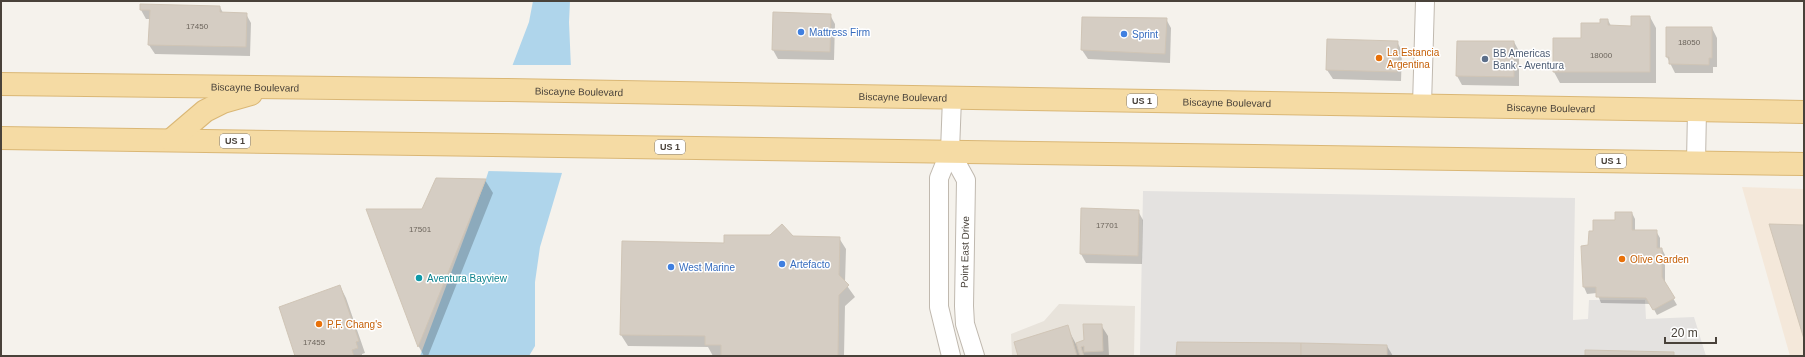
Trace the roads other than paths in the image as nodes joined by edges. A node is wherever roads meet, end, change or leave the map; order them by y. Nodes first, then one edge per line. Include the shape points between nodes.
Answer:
1 (1425, 1) edge
2 (1, 84) edge
3 (269, 88) junction
4 (952, 98) junction
5 (1422, 105) junction
6 (1697, 110) junction
7 (1804, 112) edge
8 (1, 138) edge
9 (171, 140) junction
10 (950, 151) junction
11 (1696, 162) junction
12 (1804, 164) edge
13 (951, 356) edge
14 (974, 356) edge

1 - 5 street
2 - 3 main road, Biscayne Boulevard / US 1
3 - 4 main road, Biscayne Boulevard / US 1
3 - 9 main road via 223,102 205,111
4 - 5 main road, Biscayne Boulevard / US 1
4 - 10 street
5 - 6 main road, Biscayne Boulevard / US 1
6 - 7 main road, Biscayne Boulevard / US 1
6 - 11 street
8 - 9 main road, US 1
9 - 10 main road, US 1
10 - 11 main road, US 1
10 - 13 street via 939,178 939,307
10 - 14 street, Point East Drive via 966,180 964,306 965,324
11 - 12 main road, US 1

